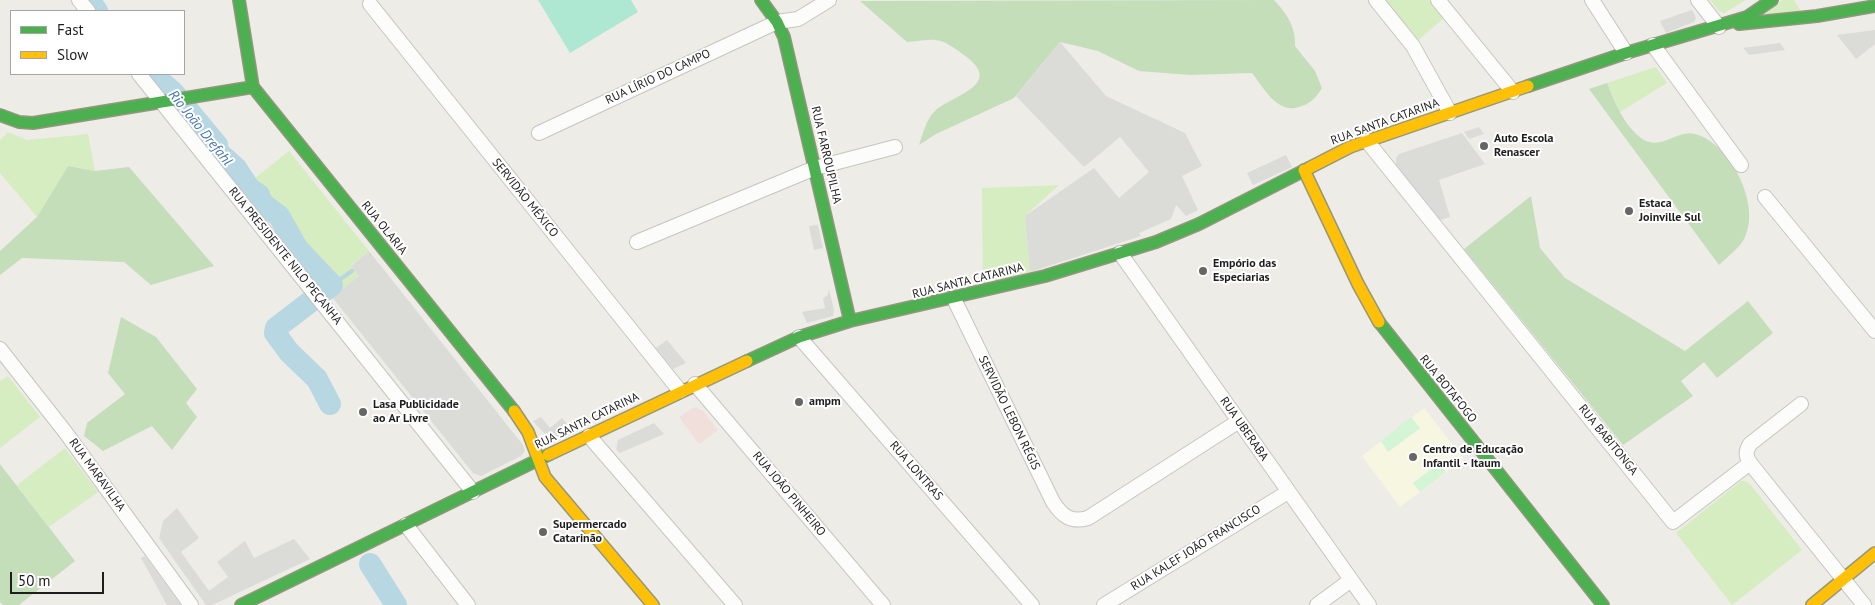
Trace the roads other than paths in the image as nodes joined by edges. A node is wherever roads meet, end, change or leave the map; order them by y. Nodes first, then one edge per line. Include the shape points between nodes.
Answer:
1 (78, 0) edge
2 (239, 0) edge
3 (762, 0) edge
4 (829, 0) edge
5 (1376, 0) edge
6 (1438, 0) edge
7 (1592, 0) edge
8 (1698, 0) edge
9 (1772, 0) edge
10 (370, 4) dead end
11 (1875, 6) edge
12 (87, 10) edge
13 (777, 22) junction
14 (1719, 27) junction
15 (1653, 45) junction
16 (1626, 53) junction
17 (140, 75) edge
18 (253, 87) junction
19 (1513, 92) junction
20 (168, 101) junction
21 (1450, 113) junction
22 (0, 115) edge
23 (539, 133) dead end
24 (1367, 141) junction
25 (895, 147) dead end
26 (1741, 165) dead end
27 (815, 168) junction
28 (1304, 170) junction
29 (1764, 197) dead end
30 (637, 242) dead end
31 (1120, 253) junction
32 (954, 298) junction
33 (850, 321) junction
34 (1875, 331) edge
35 (800, 337) junction
36 (0, 349) edge
37 (695, 384) junction
38 (680, 391) junction
39 (1800, 404) dead end
40 (1239, 421) junction
41 (589, 436) junction
42 (538, 460) junction
43 (1750, 463) junction
44 (473, 492) junction
45 (1288, 492) junction
46 (406, 525) junction
47 (1875, 552) edge
48 (1843, 579) junction
49 (1351, 580) junction
50 (191, 605) edge
51 (241, 605) edge
52 (468, 605) edge
53 (653, 605) edge
54 (734, 605) edge
55 (883, 605) edge
56 (1032, 605) edge
57 (1104, 605) edge
58 (1317, 605) edge
59 (1368, 605) edge
60 (1603, 605) edge
61 (1812, 605) edge
62 (1864, 605) edge

1 - 12 street
2 - 18 main road, RUA OLARIA
3 - 13 main road, RUA FARROUPILHA
4 - 13 street, RUA LÍRIO DO CAMPO via 798,19
5 - 21 street via 1413,46
6 - 19 street
7 - 16 street
8 - 14 street
9 - 14 main road, RUA SANTA CATARINA via 1747,17
10 - 38 street, SERVIDÃO MÉXICO
11 - 14 main road, RUA SANTA CATARINA via 1814,11
13 - 23 street, RUA LÍRIO DO CAMPO
13 - 27 main road, RUA FARROUPILHA via 784,37
14 - 15 main road, RUA SANTA CATARINA
15 - 16 main road, RUA SANTA CATARINA
15 - 26 street
16 - 19 main road, RUA SANTA CATARINA
17 - 20 street, RUA PRESIDENTE NILO PEÇANHA
18 - 20 main road
18 - 42 main road, RUA OLARIA via 525,426 534,441
19 - 21 main road, RUA SANTA CATARINA
20 - 22 main road via 33,123
20 - 44 street, RUA PRESIDENTE NILO PEÇANHA via 316,296
21 - 24 main road, RUA SANTA CATARINA
24 - 28 main road, RUA SANTA CATARINA
24 - 43 street, RUA BABITONGA via 1673,522
25 - 27 street
27 - 30 street
27 - 33 main road, RUA FARROUPILHA
28 - 31 main road, RUA SANTA CATARINA via 1183,232
28 - 60 main road, RUA BOTAFOGO via 1384,331
29 - 34 street
31 - 32 main road, RUA SANTA CATARINA via 1045,276
31 - 40 street, RUA UBERABA
32 - 33 main road, RUA SANTA CATARINA
32 - 40 street, SERVIDÃO LEBON RÉGIS via 1053,502 1065,517 1073,520 1088,518
33 - 35 main road, RUA SANTA CATARINA
35 - 37 main road, RUA SANTA CATARINA
35 - 56 street, RUA LONTRAS
36 - 50 street, RUA MARAVILHA via 66,432
37 - 38 main road, RUA SANTA CATARINA
37 - 55 street, RUA JOÃO PINHEIRO
38 - 41 main road, RUA SANTA CATARINA
39 - 43 street via 1750,444 1746,456
40 - 45 street, RUA UBERABA
41 - 42 main road, RUA SANTA CATARINA
41 - 54 street
42 - 44 main road, RUA SANTA CATARINA
42 - 53 main road, RUA OLARIA via 545,477
43 - 48 street
44 - 46 main road, RUA SANTA CATARINA
45 - 49 street, RUA UBERABA
45 - 57 street, RUA KALEF JOÃO FRANCISCO
46 - 51 main road, RUA SANTA CATARINA
46 - 52 street
47 - 48 main road
48 - 61 main road
48 - 62 street
49 - 58 street
49 - 59 street, RUA UBERABA

